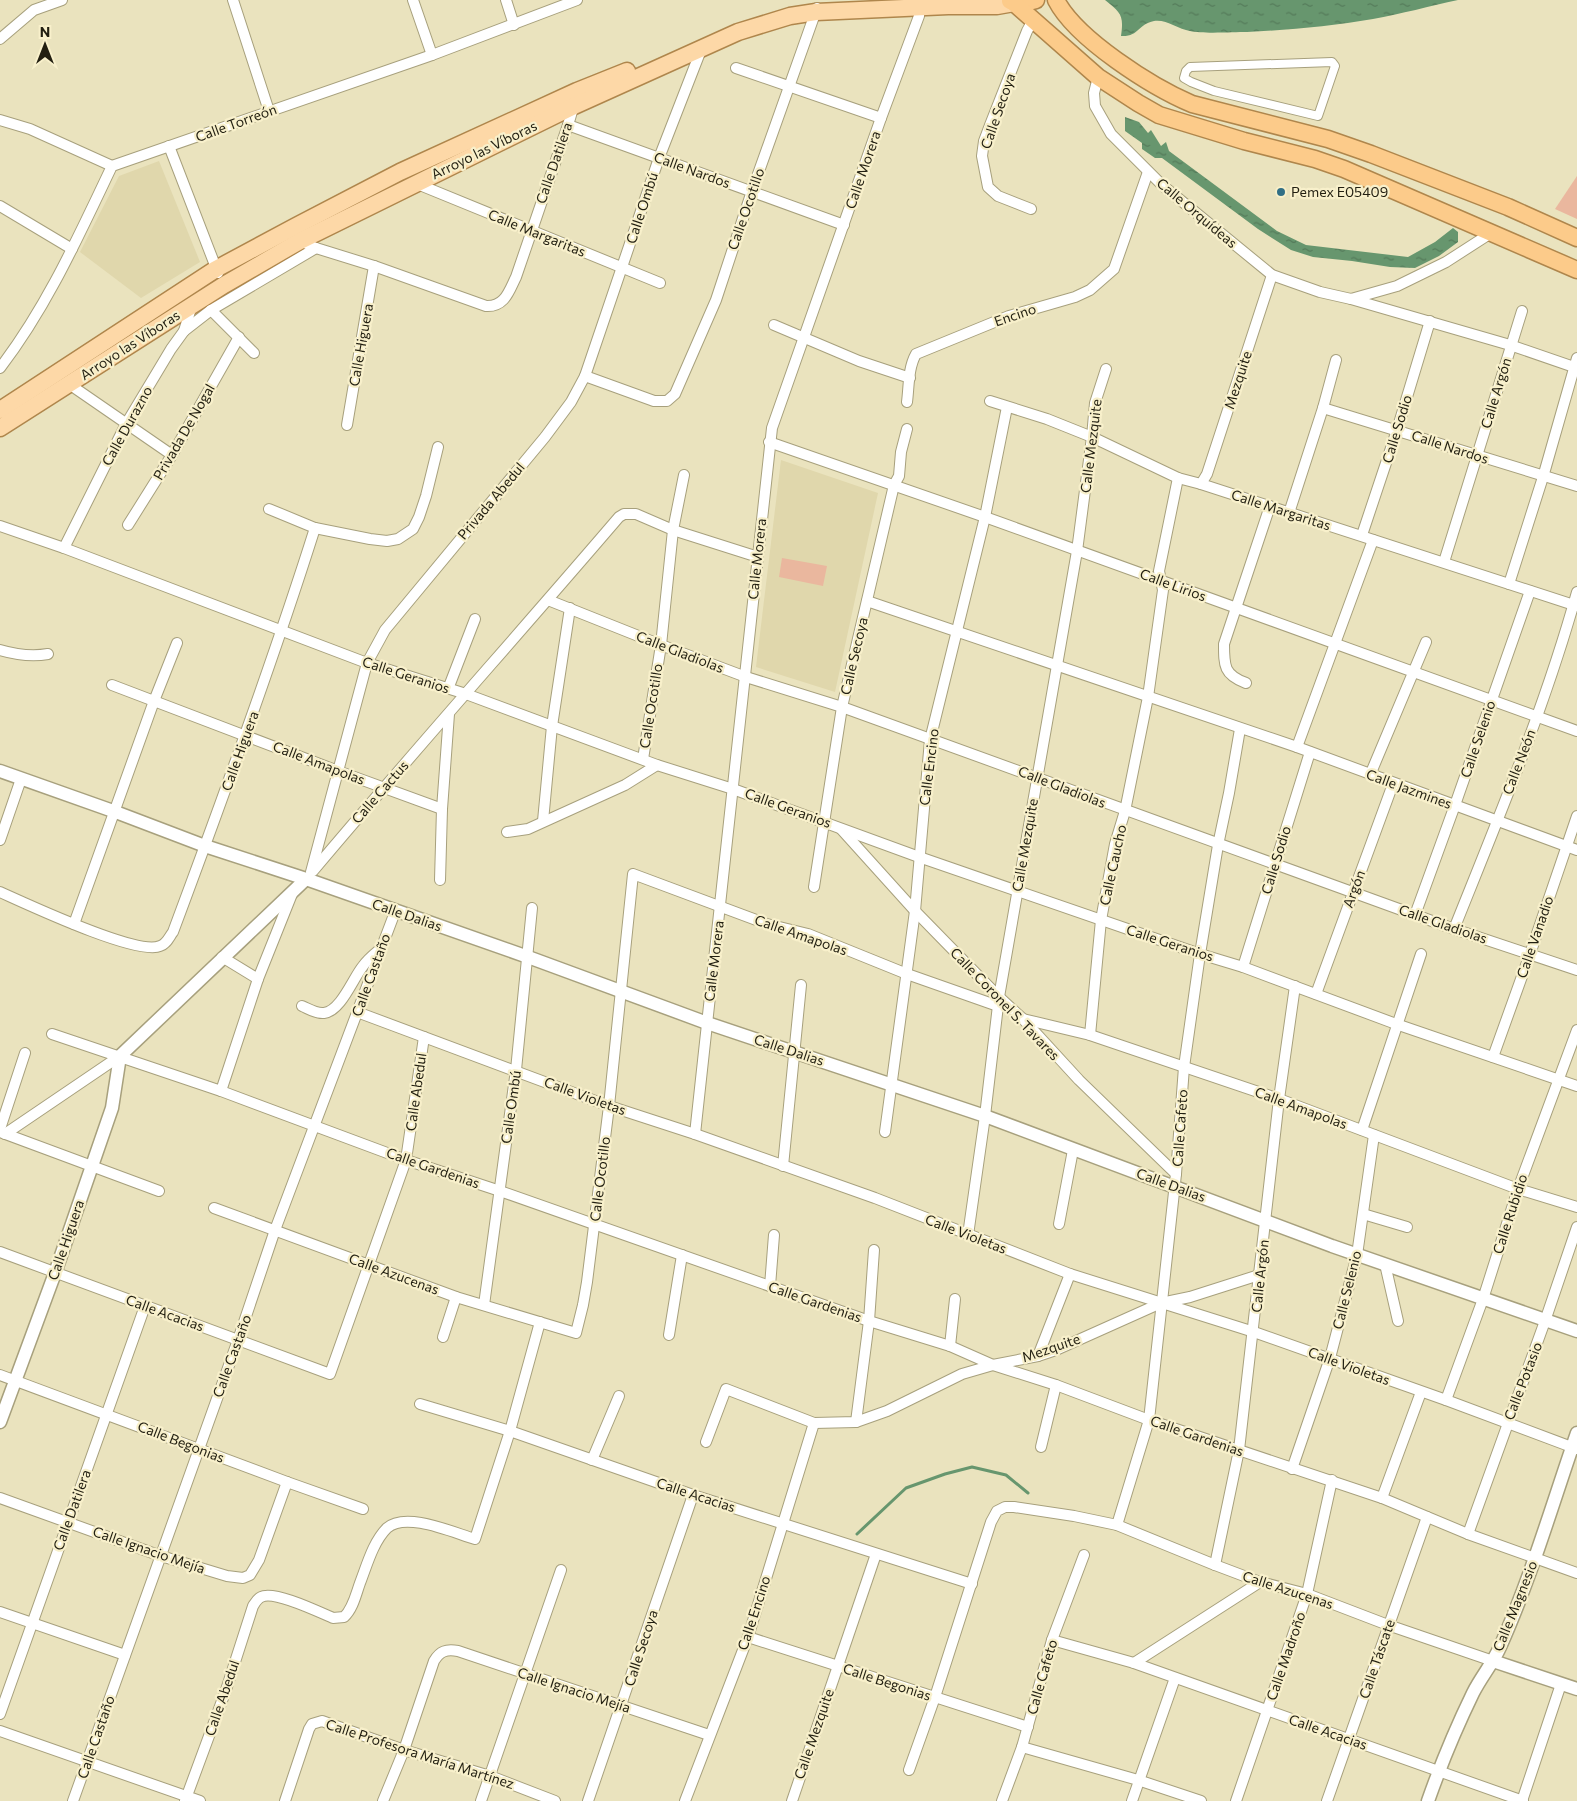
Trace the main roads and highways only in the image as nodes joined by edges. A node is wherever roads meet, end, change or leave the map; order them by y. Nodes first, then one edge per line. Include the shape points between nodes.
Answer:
1 (882, 0) edge
2 (1036, 0) edge
3 (1056, 0) edge
4 (1011, 2) edge
5 (948, 3) edge
6 (817, 8) junction
7 (575, 98) junction
8 (1279, 127) junction
9 (1272, 148) junction
10 (1577, 238) edge
11 (1577, 270) edge
12 (0, 410) edge
13 (0, 428) edge

1 - 6 main road, Arroyo las Víboras
2 - 4 highway via 1021,4
3 - 8 highway via 1068,17 1097,44 1148,82 1192,104
4 - 5 main road, Arroyo las Víboras via 996,6
4 - 9 highway via 1098,76 1159,115
5 - 6 main road, Arroyo las Víboras via 920,7
6 - 7 main road, Arroyo las Víboras via 700,46
7 - 12 main road, Arroyo las Víboras via 400,172 296,226 216,270
7 - 13 main road, Arroyo las Víboras via 300,241 224,285
8 - 9 highway
8 - 10 highway via 1371,154 1508,207
9 - 11 highway via 1344,169

